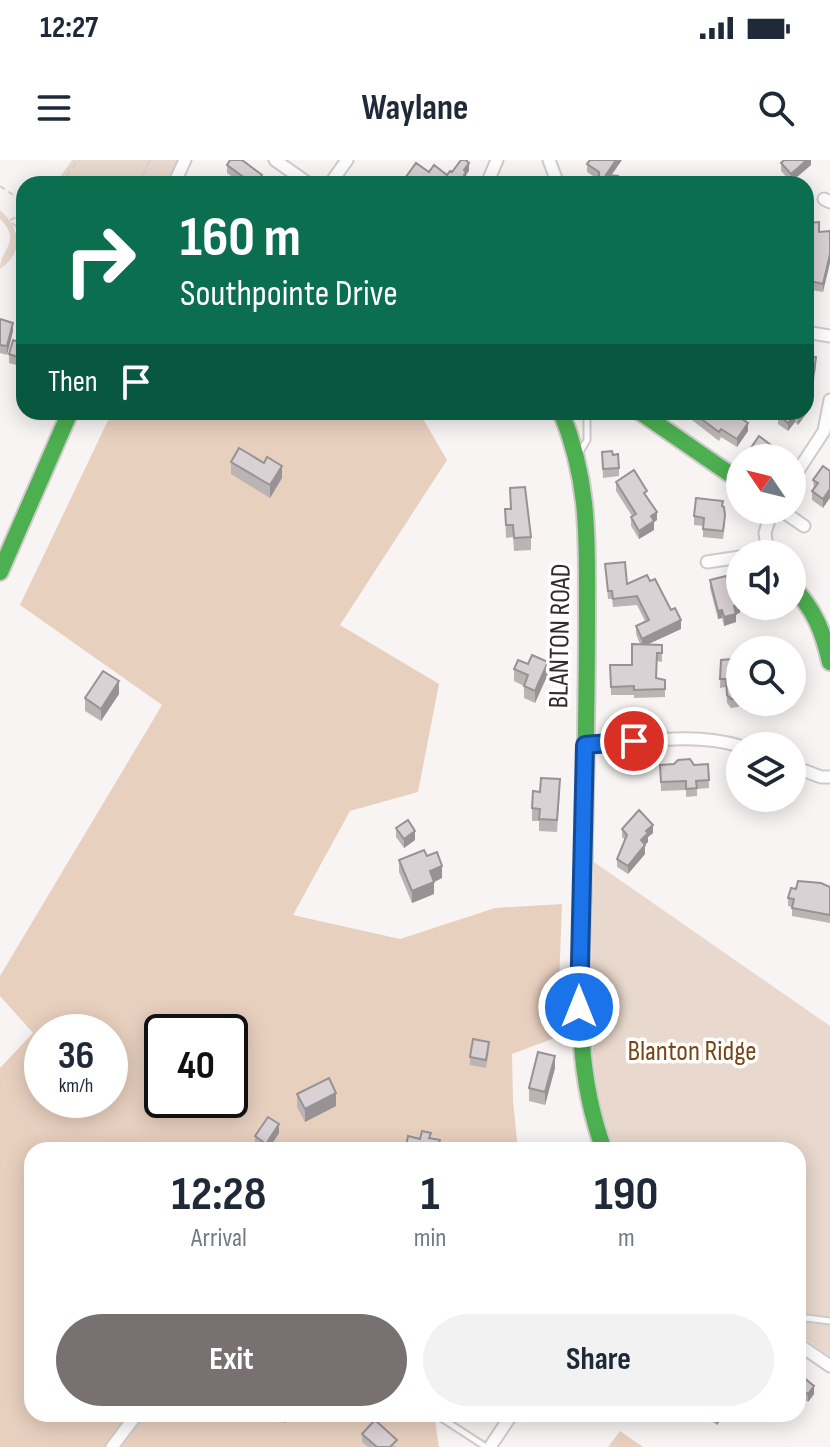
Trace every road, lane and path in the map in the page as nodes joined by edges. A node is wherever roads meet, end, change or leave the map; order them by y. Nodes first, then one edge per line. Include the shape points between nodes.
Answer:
1 (275, 160) edge
2 (298, 176) edge
3 (830, 400) edge
4 (66, 420) edge
5 (564, 420) edge
6 (587, 420) edge
7 (652, 420) edge
8 (577, 456) junction
9 (806, 461) edge
10 (726, 471) edge
11 (801, 524) edge
12 (804, 526) dead end
13 (726, 559) edge
14 (707, 562) dead end
15 (0, 572) edge
16 (806, 601) edge
17 (830, 662) edge
18 (726, 744) edge
19 (585, 745) junction
20 (806, 771) edge
21 (830, 777) edge
22 (602, 1142) edge
23 (806, 1318) edge
24 (830, 1321) edge
25 (806, 1350) edge
26 (830, 1366) edge
27 (131, 1422) edge
28 (448, 1422) edge
29 (506, 1422) edge
30 (112, 1447) edge
31 (488, 1447) edge

1 - 2 street
3 - 9 street via 824,431
4 - 15 street
5 - 8 street, BLANTON ROAD
6 - 8 lane via 587,440
7 - 10 street
8 - 19 street, BLANTON ROAD via 587,534
11 - 12 street
13 - 14 street
16 - 17 street via 820,621
18 - 19 street via 668,738
19 - 22 street, BLANTON ROAD via 579,1007 587,1091
20 - 21 street
23 - 24 lane
25 - 26 street
27 - 30 street
28 - 31 lane
29 - 31 street

